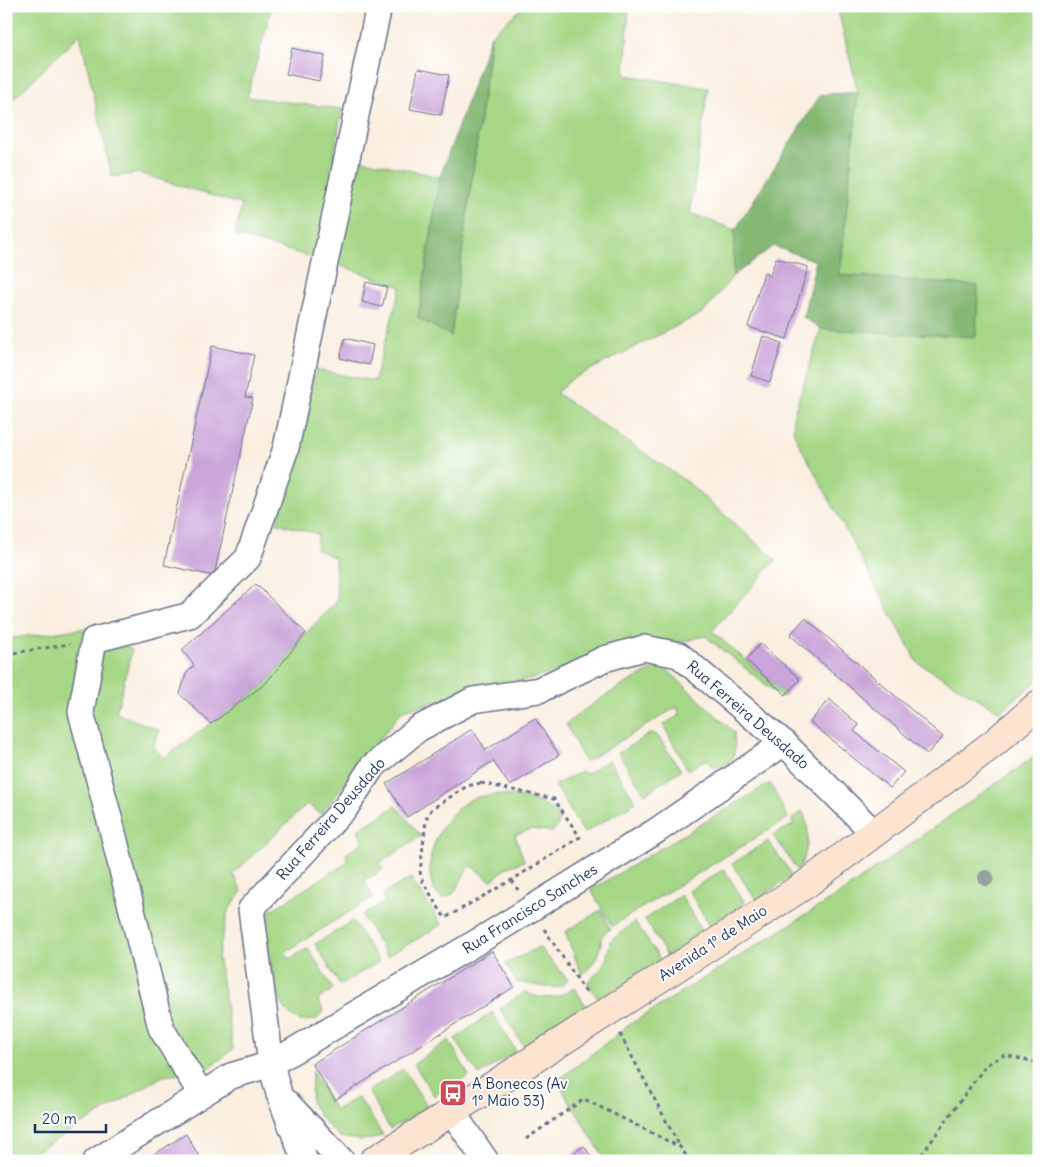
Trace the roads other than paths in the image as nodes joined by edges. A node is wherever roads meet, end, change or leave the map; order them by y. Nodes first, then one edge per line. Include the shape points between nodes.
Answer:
1 (379, 6) edge
2 (1039, 704) edge
3 (784, 744) junction
4 (874, 833) junction
5 (271, 1064) junction
6 (201, 1094) junction
7 (279, 1094) junction
8 (452, 1112) junction
9 (299, 1154) edge
10 (96, 1161) edge
11 (342, 1161) edge
12 (373, 1161) edge
13 (486, 1161) edge

1 - 6 street via 286,448 248,558 190,615 94,640 80,712 161,1028
2 - 4 street, Avenida 1º de Maio via 994,743
3 - 4 street, Rua Ferreira Deusdado
3 - 5 street, Rua Francisco Sanches via 656,831 531,909
3 - 5 street, Rua Ferreira Deusdado via 679,655 644,648 604,659 539,690 473,700 418,729 372,767 346,807 251,909
4 - 8 street, Avenida 1º de Maio via 610,1025
5 - 6 street, Rua Francisco Sanches via 231,1076
5 - 7 street, Rua Ferreira Deusdado
6 - 10 street, Rua Francisco Sanches
7 - 9 street, Rua Ferreira Deusdado
7 - 11 street, Rua Ferreira Deusdado
8 - 12 street, Avenida 1º de Maio
8 - 13 street

